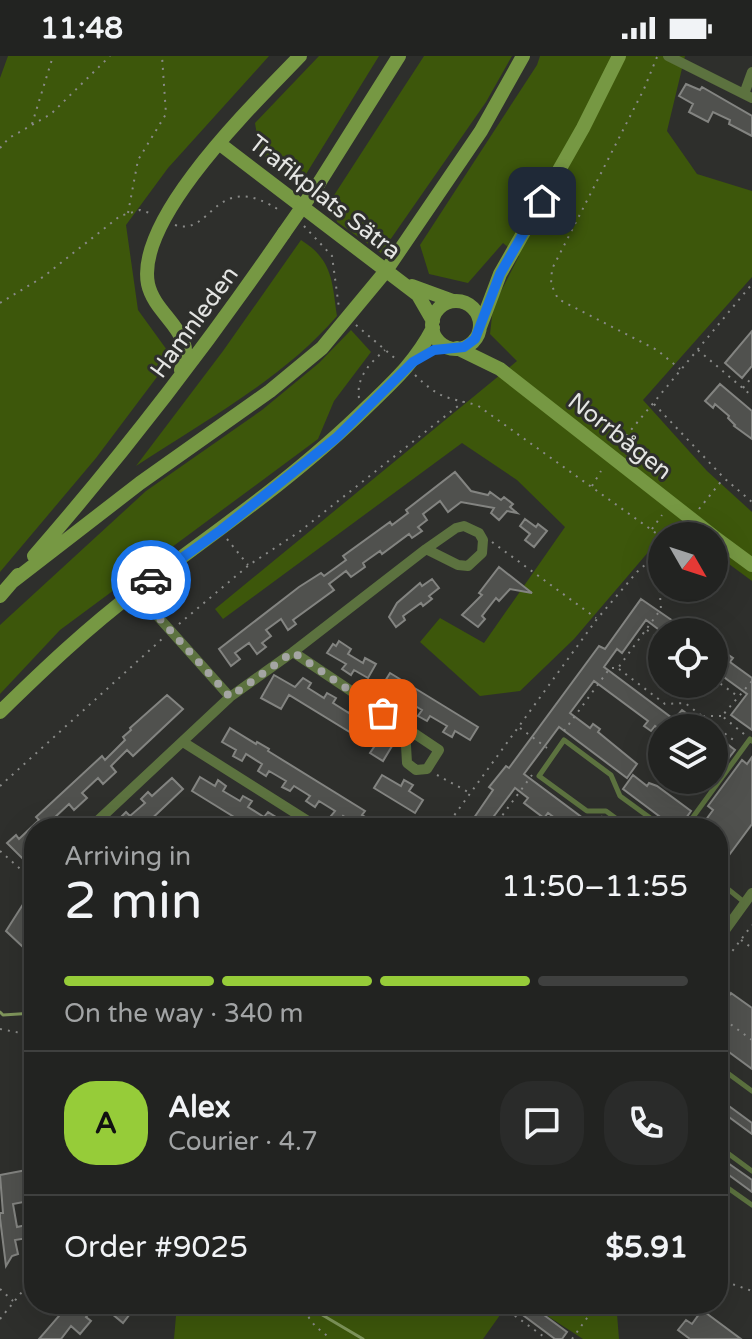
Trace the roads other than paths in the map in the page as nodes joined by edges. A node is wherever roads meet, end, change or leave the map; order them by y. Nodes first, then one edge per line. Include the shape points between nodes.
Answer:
1 (300, 56) edge
2 (399, 56) edge
3 (523, 56) edge
4 (619, 56) edge
5 (668, 56) edge
6 (752, 72) edge
7 (748, 96) edge
8 (220, 144) junction
9 (385, 272) junction
10 (500, 274) junction
11 (404, 284) junction
12 (456, 301) junction
13 (433, 324) junction
14 (479, 330) junction
15 (453, 348) junction
16 (410, 367) junction
17 (500, 369) junction
18 (168, 394) junction
19 (695, 522) edge
20 (728, 547) edge
21 (426, 549) junction
22 (752, 565) edge
23 (12, 582) junction
24 (135, 591) junction
25 (0, 596) edge
26 (293, 652) junction
27 (230, 697) junction
28 (0, 712) edge
29 (405, 728) junction
30 (751, 740) edge
31 (183, 742) junction
32 (299, 815) junction
33 (101, 818) edge
34 (300, 818) edge
35 (304, 818) edge
36 (615, 818) edge
37 (650, 818) edge
38 (692, 818) edge
39 (728, 889) edge
40 (752, 893) edge
41 (745, 903) junction
42 (728, 926) edge
43 (728, 1073) edge
44 (752, 1091) edge
45 (728, 1153) edge
46 (752, 1171) edge
47 (728, 1188) edge
48 (752, 1205) edge

1 - 8 street
2 - 18 street, Hamnleden, bridge via 319,183
3 - 9 street via 481,131
4 - 10 street
5 - 7 street
6 - 7 street
8 - 9 street, Trafikplats Sätra
8 - 18 street via 168,211 147,261 150,293 185,343 184,362
9 - 11 street, Trafikplats Sätra
9 - 23 street via 301,367
10 - 12 street via 483,292
10 - 14 street
11 - 12 street, Trafikplats Sätra
11 - 13 street, Trafikplats Sätra via 424,302
12 - 13 street via 440,308
12 - 14 street via 473,307
13 - 15 street via 438,340
13 - 16 street
14 - 15 street via 470,344
14 - 17 street, Norrbågen via 485,351
15 - 16 street via 434,350
15 - 17 street, Norrbågen
16 - 24 street via 336,438
17 - 19 street, Norrbågen
18 - 23 street, Hamnleden
20 - 22 street, Norrbågen
21 - 21 street via 468,566 482,553 483,540 464,526
21 - 26 street
23 - 25 street, Hamnleden
24 - 27 street
24 - 28 street
26 - 27 street
26 - 29 street
27 - 31 street
29 - 29 street via 407,763 416,770 427,769 439,750
30 - 38 lane
31 - 32 street
31 - 33 street
32 - 34 street
32 - 35 street
36 - 37 lane via 606,811 587,811 539,776 564,740 611,775 620,796
39 - 41 lane
40 - 41 street
41 - 42 street
43 - 44 lane
45 - 46 lane
47 - 48 lane

